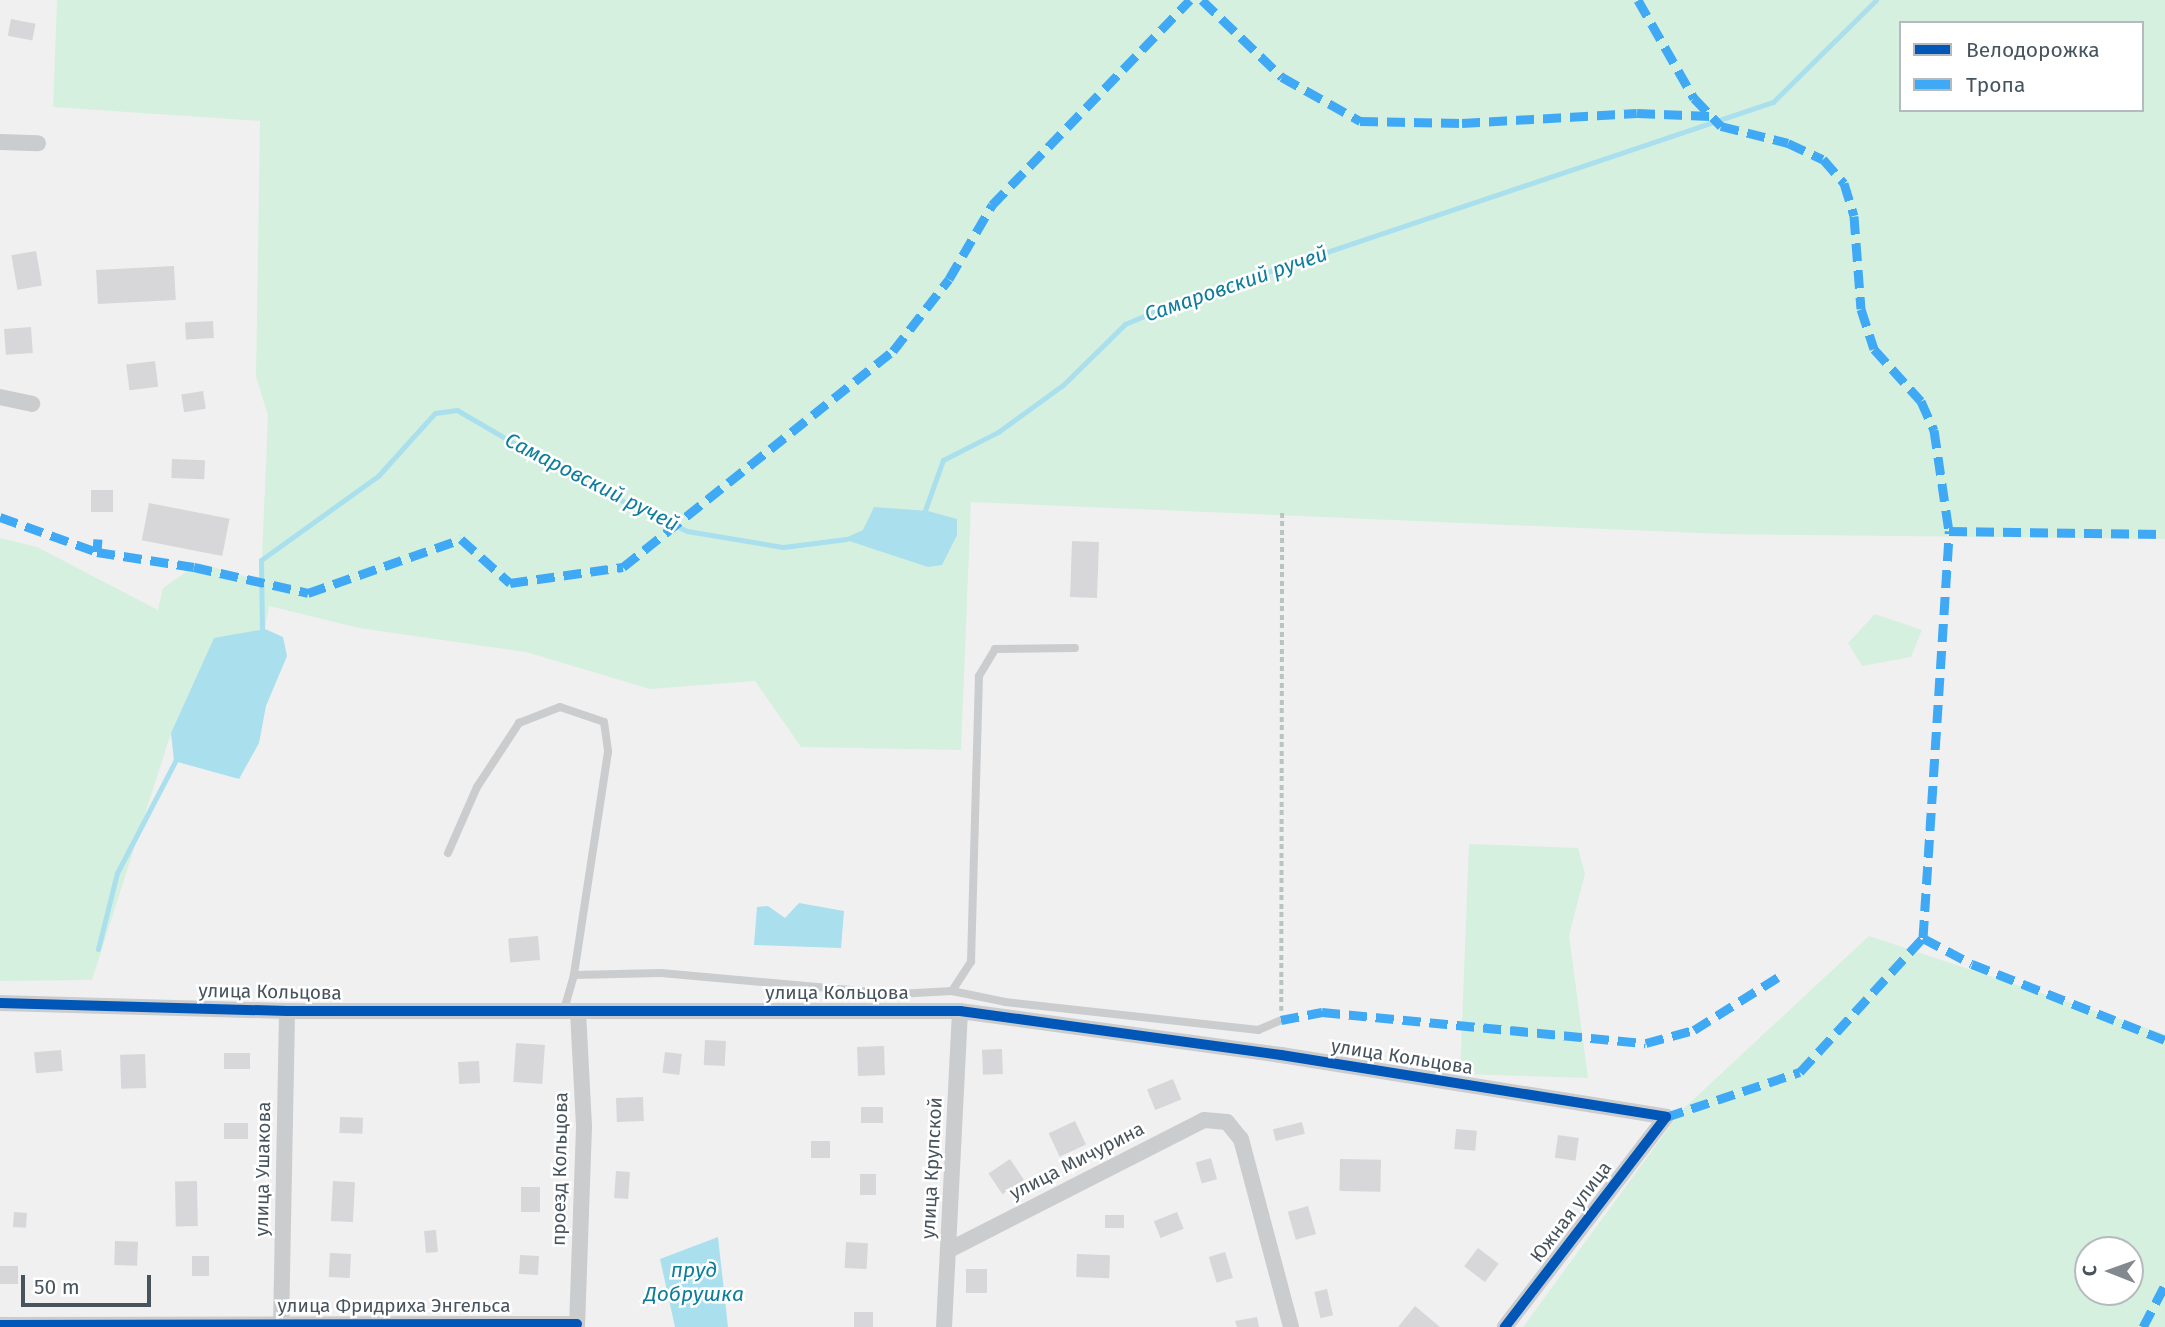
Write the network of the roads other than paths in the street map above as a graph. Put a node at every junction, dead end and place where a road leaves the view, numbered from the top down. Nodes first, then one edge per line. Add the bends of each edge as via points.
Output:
1 (0, 142) edge
2 (38, 143) dead end
3 (0, 397) edge
4 (32, 404) dead end
5 (1075, 648) dead end
6 (448, 853) dead end
7 (573, 975) junction
8 (952, 991) junction
9 (0, 1003) edge
10 (571, 1010) junction
11 (287, 1011) junction
12 (960, 1011) junction
13 (1281, 1020) road end
14 (1665, 1117) joint
15 (949, 1250) junction
16 (0, 1325) edge
17 (281, 1325) edge
18 (577, 1325) edge
19 (944, 1327) edge
20 (1291, 1327) edge
21 (1505, 1327) edge

1 - 2 street
3 - 4 street
5 - 8 lane via 995,649 979,676 971,962
6 - 7 lane via 477,787 519,723 560,707 604,722 608,752
7 - 8 lane via 661,973 898,994
7 - 10 lane
8 - 13 lane via 1005,1002 1258,1030
9 - 11 street, улица Кольцова
10 - 11 street, улица Кольцова
10 - 12 street, улица Кольцова
10 - 18 street, проезд Кольцова via 584,1126
11 - 17 street, улица Ушакова
12 - 14 street, улица Кольцова via 1281,1055
12 - 15 street, улица Крупской
14 - 21 street, Южная улица
15 - 19 street, улица Крупской
15 - 20 street, улица Мичурина via 1204,1120 1227,1122 1241,1139
16 - 17 street, улица Фридриха Энгельса
17 - 18 street, улица Фридриха Энгельса

